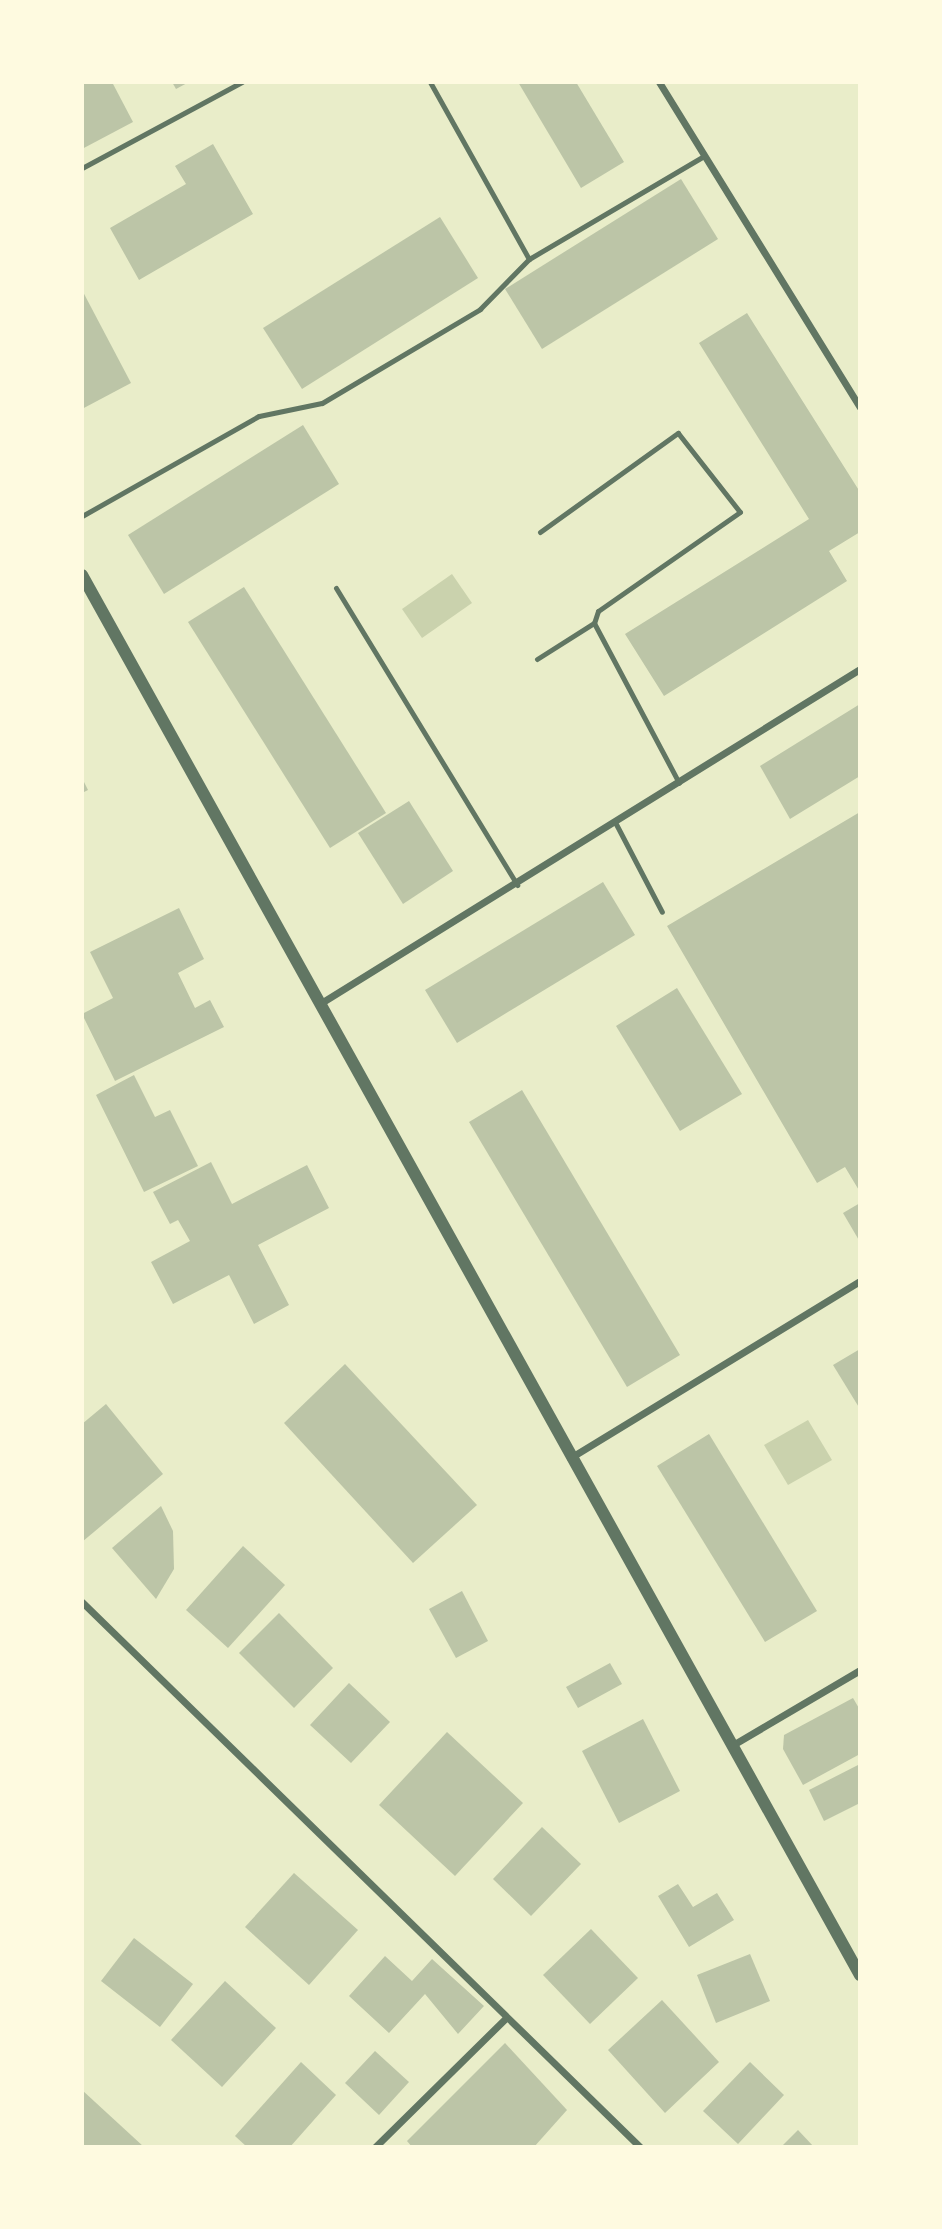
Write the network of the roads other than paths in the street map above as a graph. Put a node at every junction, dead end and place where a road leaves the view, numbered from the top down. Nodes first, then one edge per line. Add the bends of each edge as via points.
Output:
1 (242, 82) edge
2 (430, 82) edge
3 (659, 82) edge
4 (702, 156) junction
5 (82, 168) edge
6 (529, 260) junction
7 (860, 407) edge
8 (82, 516) edge
9 (540, 532) dead end
10 (82, 575) edge
11 (336, 588) dead end
12 (594, 623) junction
13 (537, 659) dead end
14 (860, 669) edge
15 (679, 783) junction
16 (615, 824) junction
17 (517, 885) junction
18 (662, 912) dead end
19 (321, 1003) junction
20 (860, 1281) edge
21 (570, 1458) junction
22 (82, 1602) edge
23 (860, 1670) edge
24 (730, 1747) junction
25 (860, 1975) edge
26 (505, 2019) junction
27 (375, 2147) edge
28 (640, 2147) edge

1 - 5 lane
2 - 6 lane
3 - 4 street
4 - 6 lane
4 - 7 street
6 - 8 lane via 480,309 322,403 259,416
9 - 12 lane via 678,433 740,512 598,611
10 - 19 street
11 - 17 lane
12 - 13 lane
12 - 15 lane
14 - 15 street
15 - 16 street
16 - 17 street
16 - 18 lane
17 - 19 street
19 - 21 street
20 - 21 street
21 - 24 street
22 - 26 street
23 - 24 street
24 - 25 street
26 - 27 street
26 - 28 street

